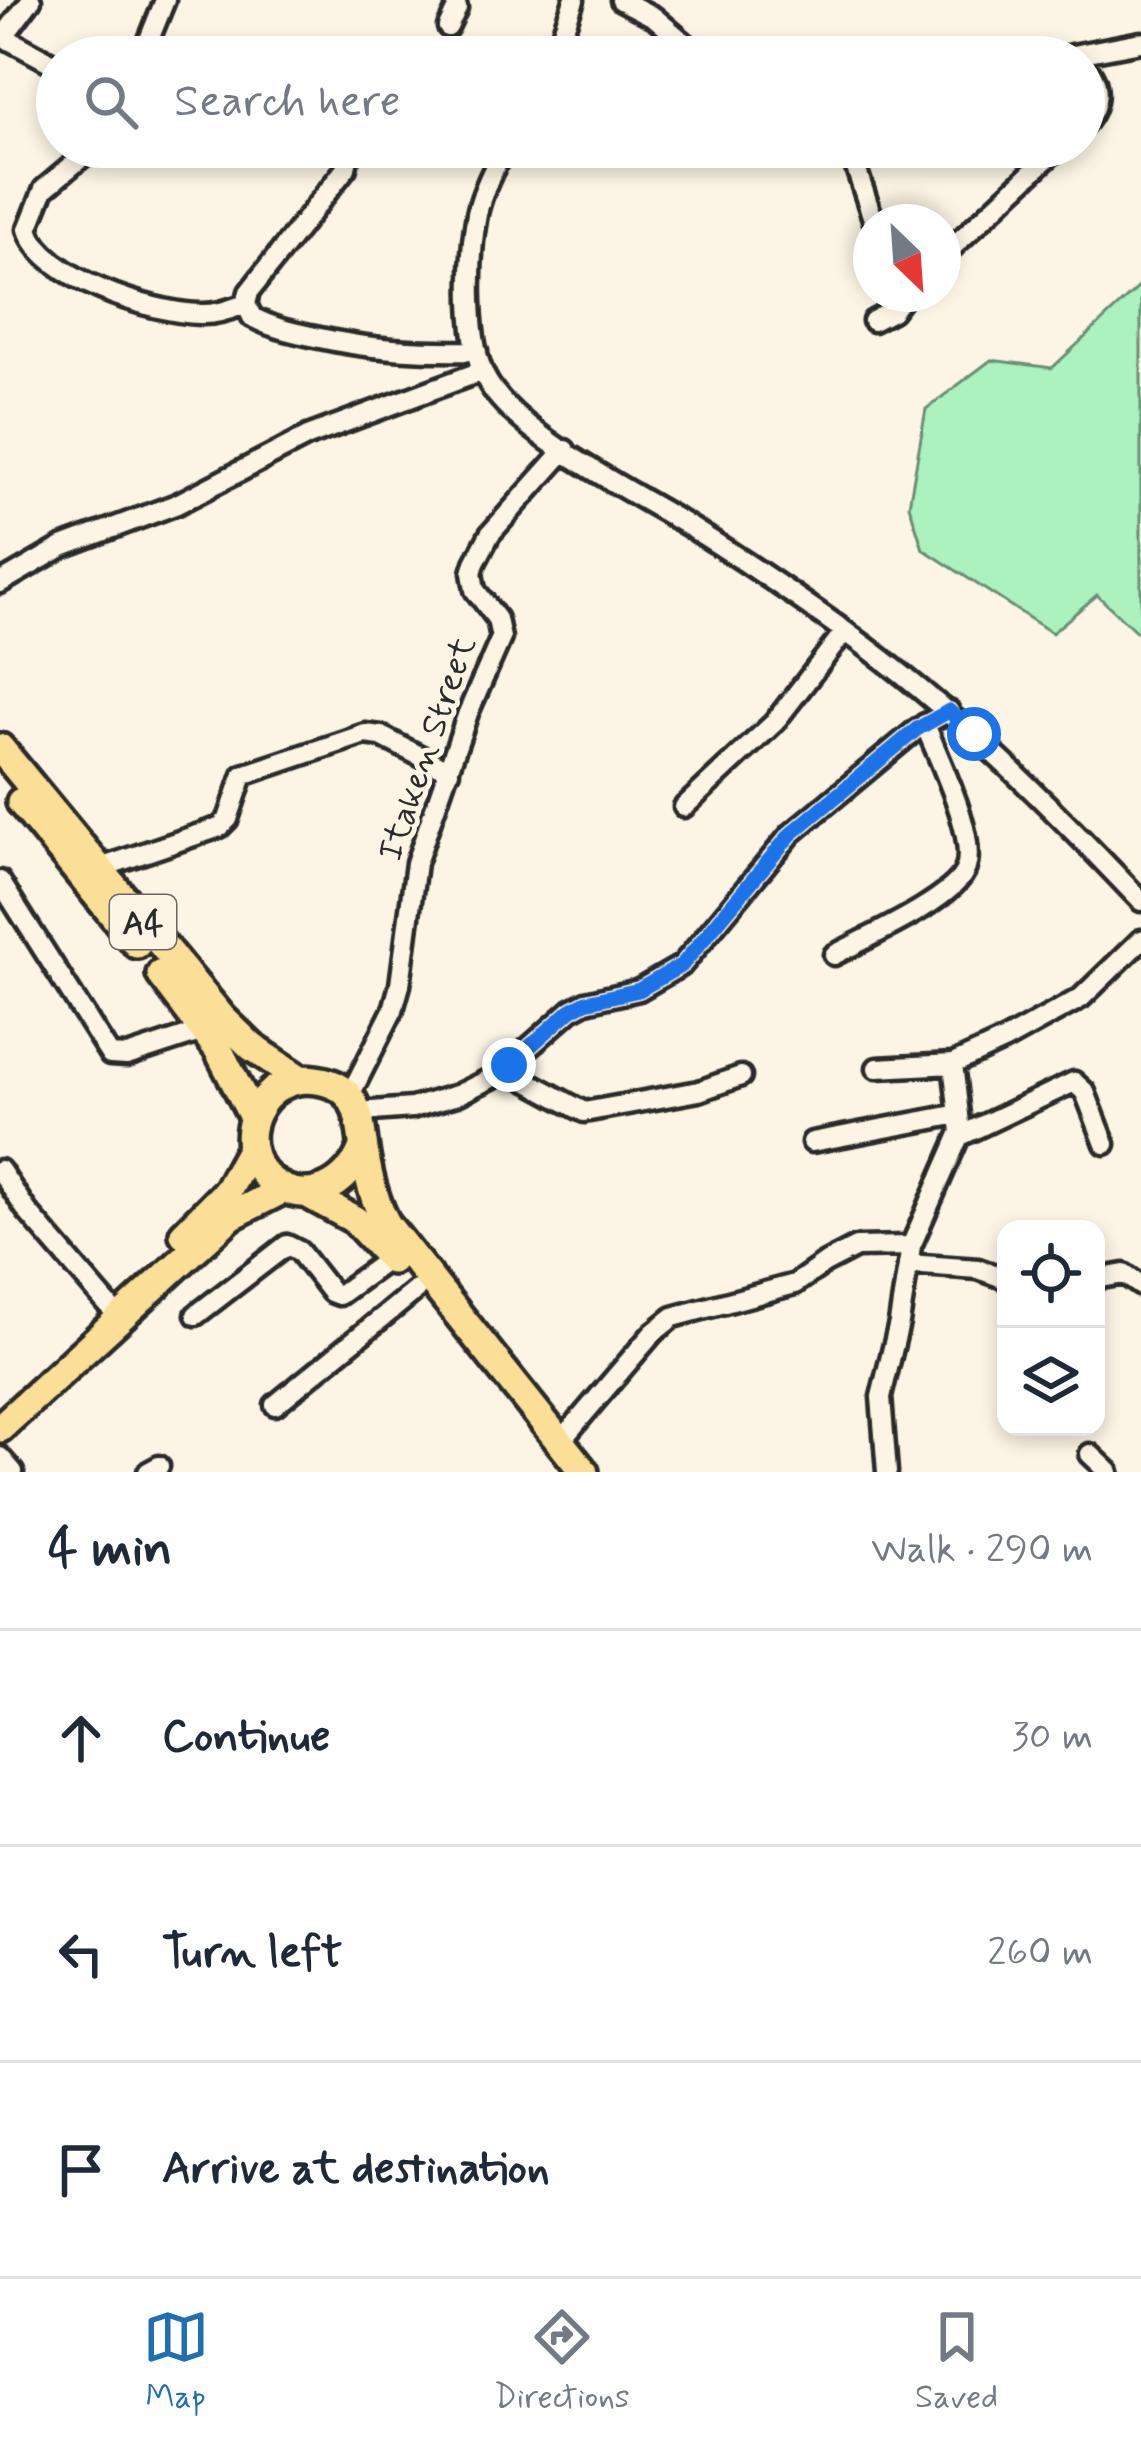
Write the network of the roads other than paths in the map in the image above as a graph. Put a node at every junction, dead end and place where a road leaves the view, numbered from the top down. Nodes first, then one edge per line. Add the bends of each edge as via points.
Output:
1 (31, 0) edge
2 (166, 0) edge
3 (455, 0) edge
4 (574, 0) edge
5 (621, 0) edge
6 (448, 27) dead end
7 (2, 36) edge
8 (151, 36) edge
9 (561, 36) edge
10 (676, 36) edge
11 (1141, 43) edge
12 (1105, 51) edge
13 (36, 55) edge
14 (69, 168) edge
15 (346, 168) edge
16 (496, 168) edge
17 (856, 168) edge
18 (1037, 168) edge
19 (868, 204) edge
20 (961, 239) edge
21 (247, 304) junction
22 (890, 312) edge
23 (873, 321) dead end
24 (479, 361) junction
25 (566, 450) junction
26 (0, 583) edge
27 (845, 631) junction
28 (949, 711) junction
29 (925, 724) junction
30 (0, 748) edge
31 (448, 771) junction
32 (0, 775) edge
33 (684, 807) dead end
34 (100, 868) junction
35 (0, 881) edge
36 (1141, 902) edge
37 (1141, 940) edge
38 (834, 955) dead end
39 (206, 1030) junction
40 (953, 1064) junction
41 (877, 1068) dead end
42 (505, 1069) junction
43 (741, 1076) dead end
44 (300, 1079) junction
45 (354, 1104) junction
46 (959, 1114) junction
47 (253, 1117) junction
48 (960, 1136) junction
49 (812, 1142) dead end
50 (1105, 1144) dead end
51 (250, 1148) junction
52 (363, 1148) junction
53 (0, 1170) edge
54 (295, 1191) junction
55 (910, 1255) junction
56 (390, 1258) junction
57 (997, 1276) edge
58 (1105, 1277) edge
59 (1141, 1286) edge
60 (416, 1290) junction
61 (109, 1306) junction
62 (196, 1315) dead end
63 (275, 1406) dead end
64 (0, 1408) edge
65 (0, 1428) edge
66 (560, 1442) junction
67 (1090, 1454) dead end
68 (0, 1457) edge
69 (13, 1472) edge
70 (563, 1472) edge
71 (584, 1472) edge
72 (887, 1472) edge
73 (1109, 1472) edge

1 - 7 street
2 - 8 street
3 - 6 street
4 - 9 street
5 - 10 street
7 - 13 street
11 - 12 street
14 - 21 street via 44,189 28,229 56,266 184,313
15 - 21 street
16 - 24 street via 477,216 472,300
17 - 19 street
18 - 20 street
21 - 24 street via 252,316 277,328 363,349
22 - 23 street
24 - 25 street via 516,415
24 - 26 street via 177,504 62,547
25 - 27 street
25 - 31 street, Itaken Street via 490,534 475,562 475,590 501,638
27 - 28 street
27 - 33 street via 774,723
28 - 29 street
28 - 36 street
29 - 38 street via 956,806 967,868 951,888
29 - 42 street via 778,846 682,965 639,990 571,1010
30 - 34 highway, A4
31 - 34 street via 381,736 353,736 247,772 220,826
31 - 45 street, Itaken Street via 416,863 393,1010
32 - 39 highway, A4
34 - 44 highway, A4 via 223,1019
35 - 39 street via 110,1055
37 - 40 street via 1081,998
39 - 47 highway, A4
40 - 41 street
40 - 46 street
42 - 43 street via 584,1112
42 - 45 street via 430,1105
44 - 45 highway, A4 via 335,1086
44 - 47 highway via 280,1085
45 - 52 highway
46 - 48 street
46 - 49 street
47 - 51 highway
48 - 50 street via 1074,1082
48 - 55 street
51 - 54 highway via 266,1177
51 - 61 highway via 219,1201
52 - 54 highway via 349,1175 322,1191
52 - 66 highway via 387,1226
53 - 61 street
54 - 56 highway via 355,1220
54 - 65 highway via 231,1216
55 - 57 street
55 - 66 street via 856,1247 795,1284 673,1318
55 - 72 street via 881,1397
56 - 60 highway
56 - 62 street via 339,1295 287,1245
58 - 59 street via 1124,1274
60 - 63 street
60 - 70 highway
61 - 64 highway
66 - 71 highway
67 - 73 street
68 - 69 street

